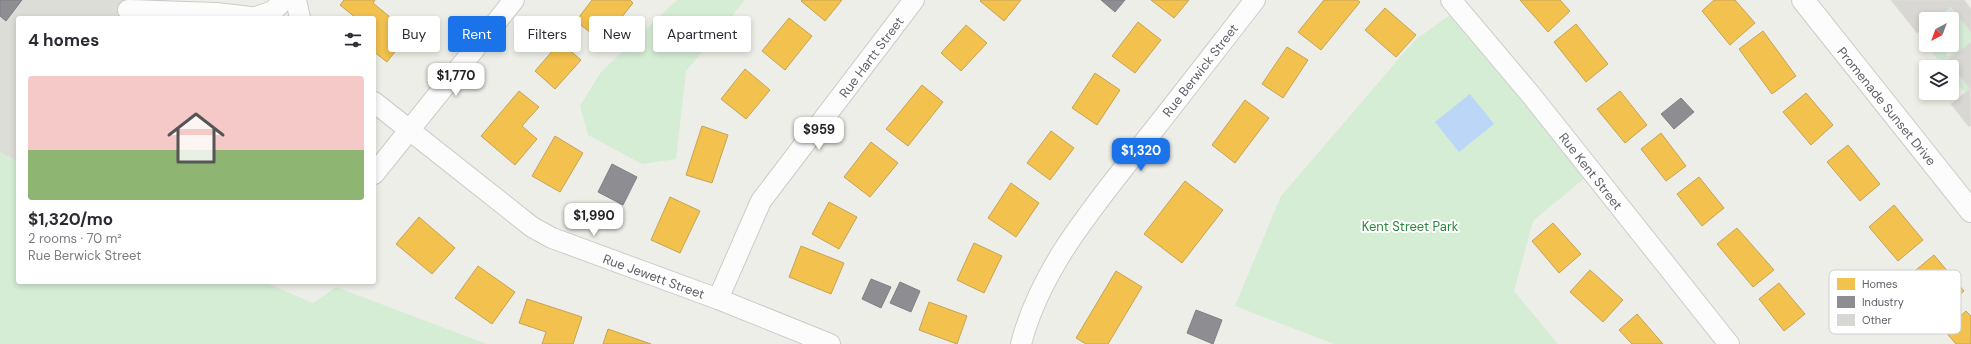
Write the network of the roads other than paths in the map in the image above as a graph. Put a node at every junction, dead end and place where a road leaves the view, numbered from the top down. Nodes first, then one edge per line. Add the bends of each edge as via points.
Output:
1 (284, 0) edge
2 (296, 0) edge
3 (514, 0) edge
4 (914, 0) edge
5 (1255, 0) edge
6 (1451, 0) edge
7 (1802, 0) edge
8 (128, 10) dead end
9 (248, 16) edge
10 (260, 16) edge
11 (300, 16) edge
12 (376, 104) edge
13 (409, 129) junction
14 (376, 171) edge
15 (1971, 211) edge
16 (718, 299) junction
17 (830, 344) edge
18 (1021, 344) edge
19 (1729, 344) edge

1 - 10 street via 273,11
2 - 11 street
3 - 13 street
4 - 16 street, Rue Hartt Street via 761,201
5 - 18 street, Rue Berwick Street via 1087,216 1046,278 1027,322
6 - 19 street, Rue Kent Street via 1531,95
7 - 15 street, Promenade Sunset Drive
8 - 9 street
12 - 13 street, Rue Jewett Street
13 - 14 street
13 - 16 street, Rue Jewett Street via 532,227 546,235
16 - 17 street, Rue Jewett Street

